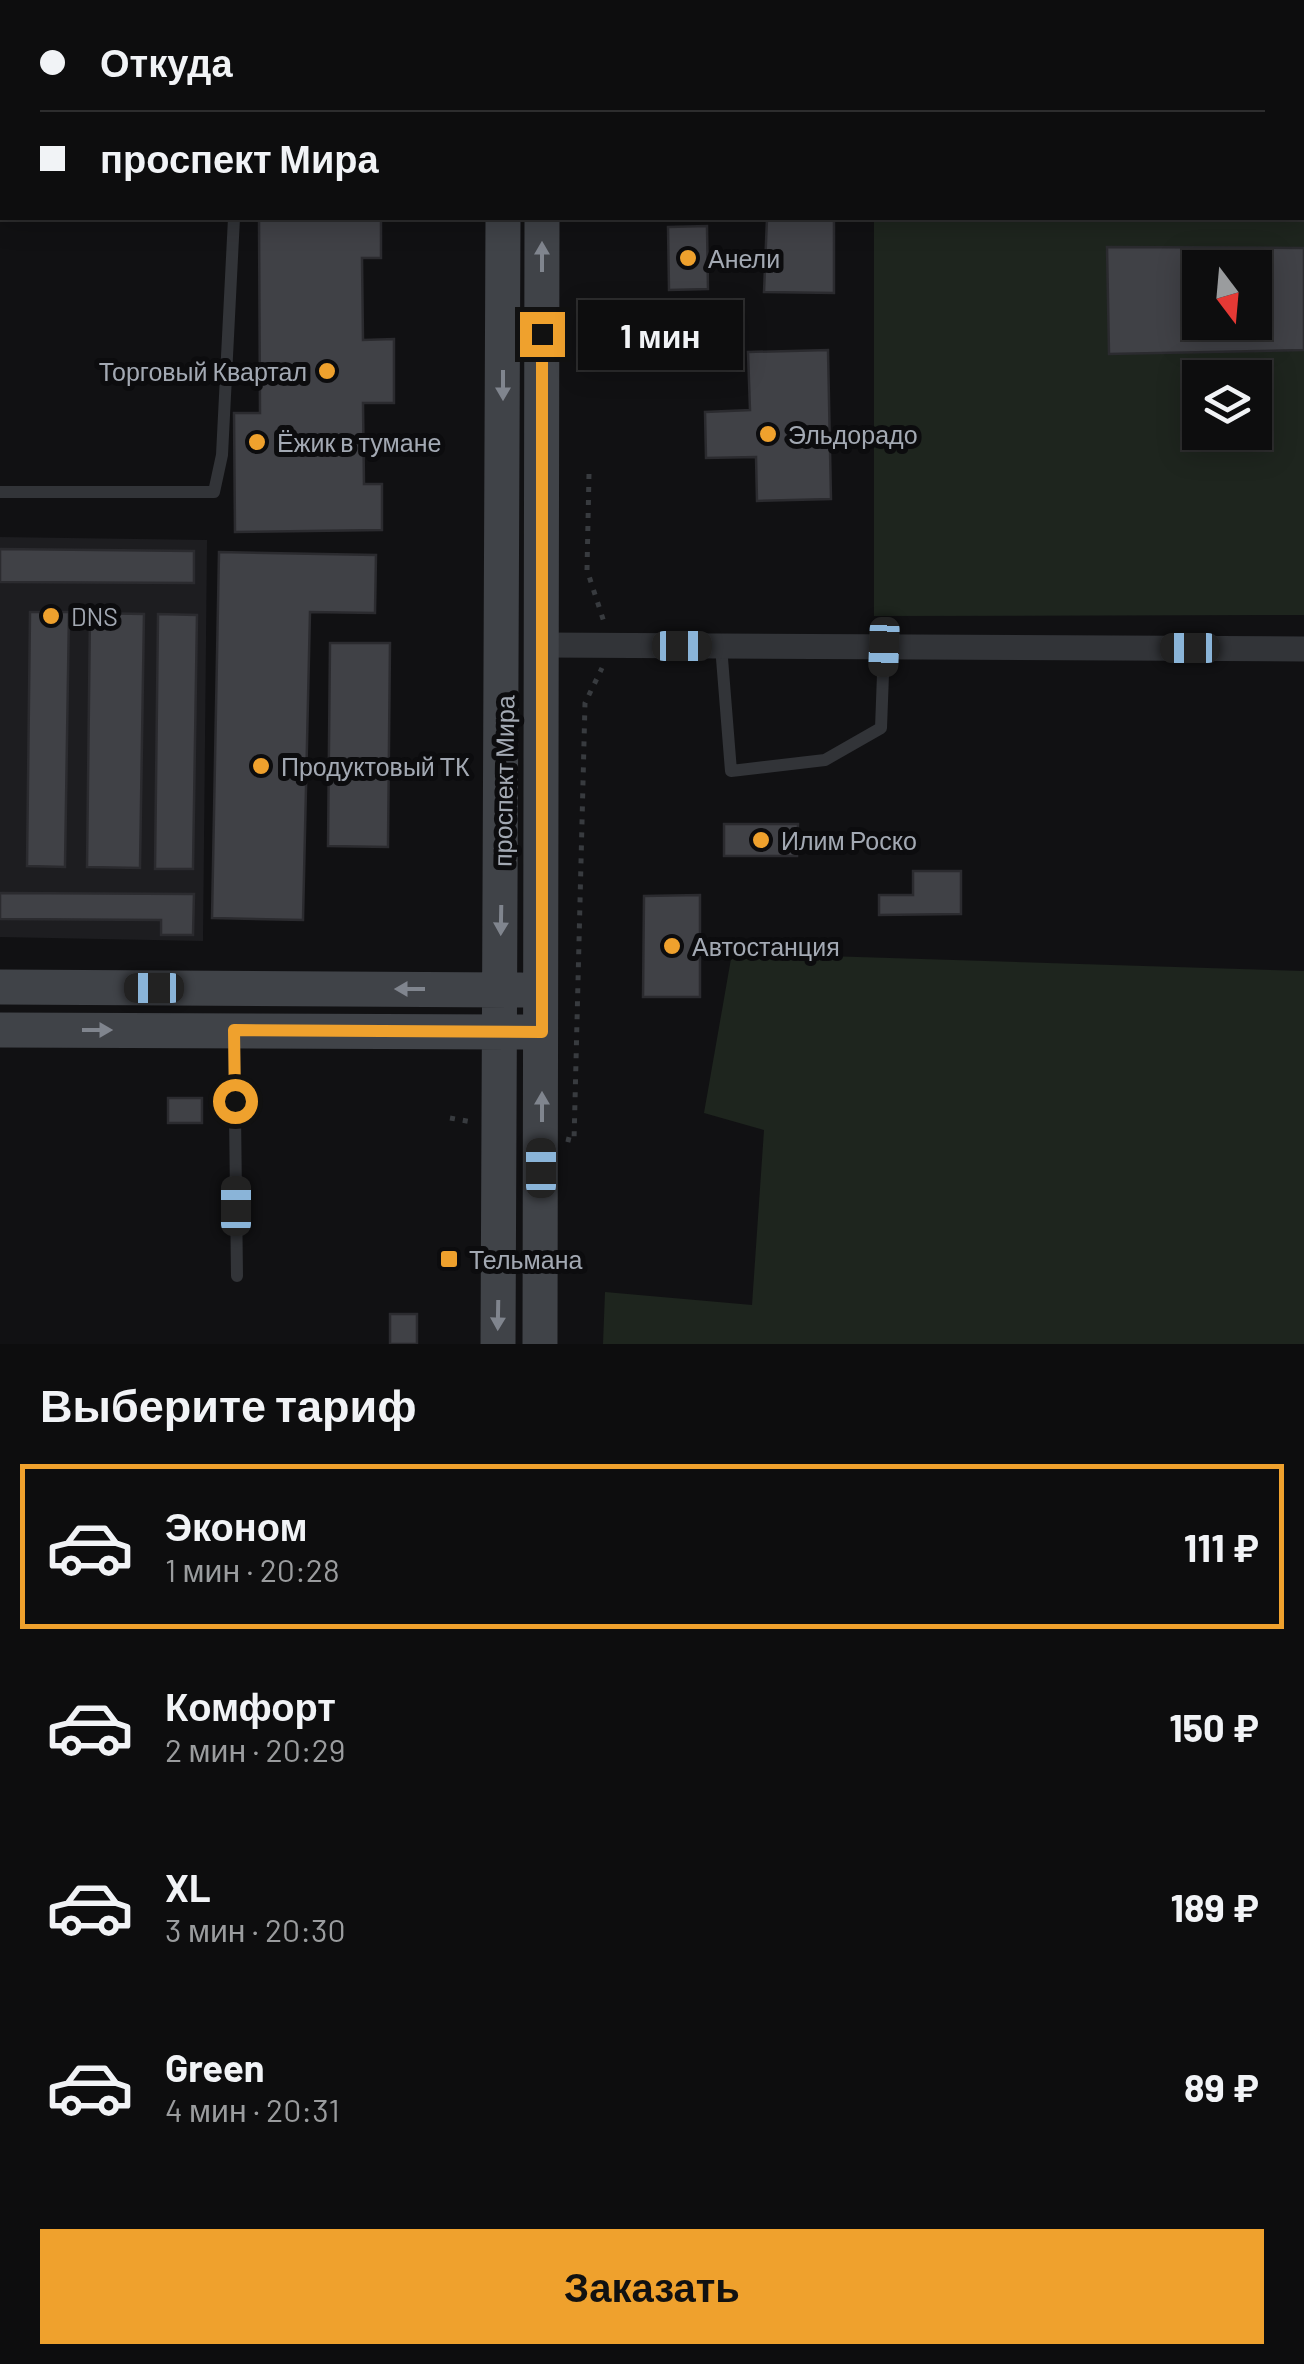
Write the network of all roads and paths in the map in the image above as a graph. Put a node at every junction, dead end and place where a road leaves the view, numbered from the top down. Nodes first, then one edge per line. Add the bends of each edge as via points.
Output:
1 (234, 220) edge
2 (503, 220) edge
3 (542, 220) edge
4 (0, 492) edge
5 (544, 645) junction
6 (721, 646) junction
7 (884, 647) junction
8 (1304, 649) edge
9 (0, 987) edge
10 (501, 990) junction
11 (542, 990) junction
12 (0, 1030) edge
13 (234, 1030) junction
14 (500, 1031) junction
15 (542, 1032) junction
16 (237, 1276) dead end
17 (498, 1344) edge
18 (540, 1344) edge

1 - 4 lane via 222,456 214,492
2 -> 10 street, проспект Мира
5 -> 3 street, проспект Мира
5 - 6 street
5 - 11 street, проспект Мира
6 - 7 street
6 - 7 lane via 730,771 825,760 882,728
7 - 8 street
10 -> 9 street
10 - 11 street
10 - 14 street, проспект Мира
11 - 15 street, проспект Мира
12 -> 13 street
13 - 14 street
13 - 16 lane
14 - 15 street
14 -> 17 street, проспект Мира
18 -> 15 street, проспект Мира

